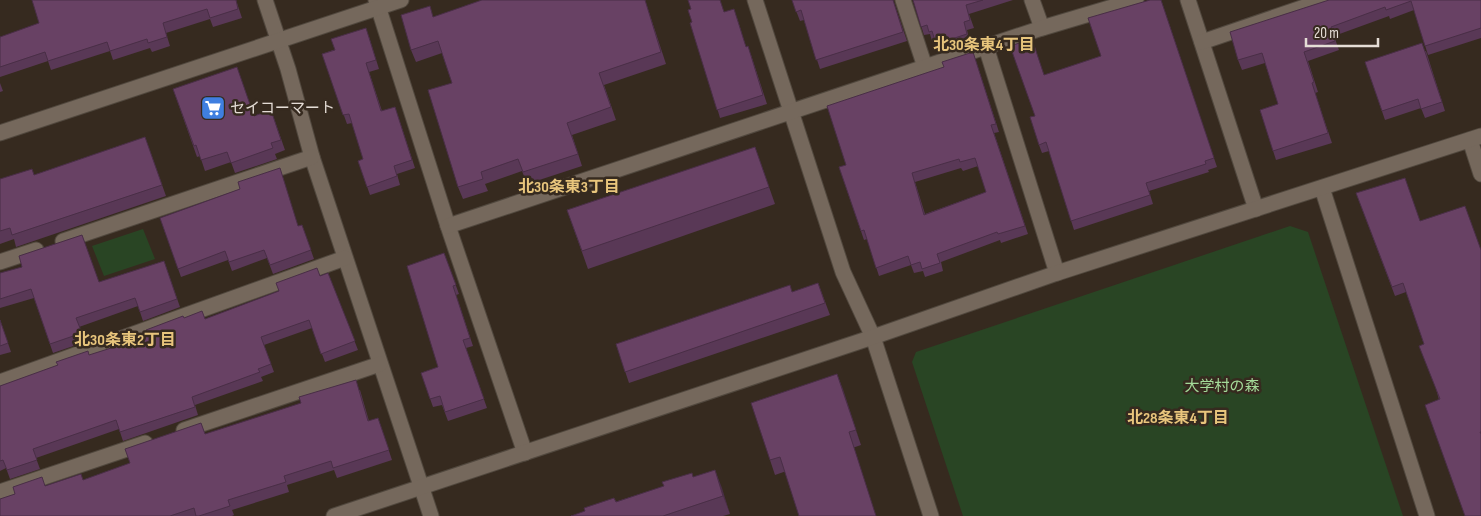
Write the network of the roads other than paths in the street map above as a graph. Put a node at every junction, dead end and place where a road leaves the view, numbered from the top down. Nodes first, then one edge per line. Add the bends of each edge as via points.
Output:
1 (265, 0) edge
2 (401, 0) edge
3 (755, 0) edge
4 (904, 0) edge
5 (1032, 0) edge
6 (1136, 0) edge
7 (1188, 0) edge
8 (1325, 0) edge
9 (377, 4) edge
10 (1042, 28) junction
11 (278, 41) junction
12 (1202, 42) junction
13 (986, 47) junction
14 (925, 67) junction
15 (790, 112) junction
16 (0, 133) edge
17 (1475, 138) edge
18 (312, 157) junction
19 (1481, 174) edge
20 (1322, 188) junction
21 (1256, 209) junction
22 (448, 226) junction
23 (345, 258) junction
24 (0, 262) edge
25 (1057, 273) junction
26 (873, 337) junction
27 (380, 364) junction
28 (0, 382) edge
29 (525, 453) junction
30 (421, 487) junction
31 (0, 492) edge
32 (334, 516) edge
33 (431, 516) edge
34 (931, 516) edge
35 (1427, 516) edge

1 - 11 street
2 - 9 street
3 - 15 street
4 - 14 street
5 - 10 street
6 - 10 street
7 - 12 street
8 - 12 street
9 - 11 street
9 - 22 street
10 - 13 street
11 - 16 street
11 - 18 street
12 - 21 street
13 - 14 street
13 - 25 street
14 - 15 street
15 - 22 street
15 - 26 street via 843,272
17 - 19 street
17 - 20 street
18 - 23 street
18 - 24 street
20 - 21 street
20 - 35 street
21 - 25 street
22 - 29 street
23 - 27 street
23 - 28 street
25 - 26 street
26 - 29 street
26 - 34 street
27 - 30 street
27 - 31 street
29 - 30 street
30 - 32 street
30 - 33 street

